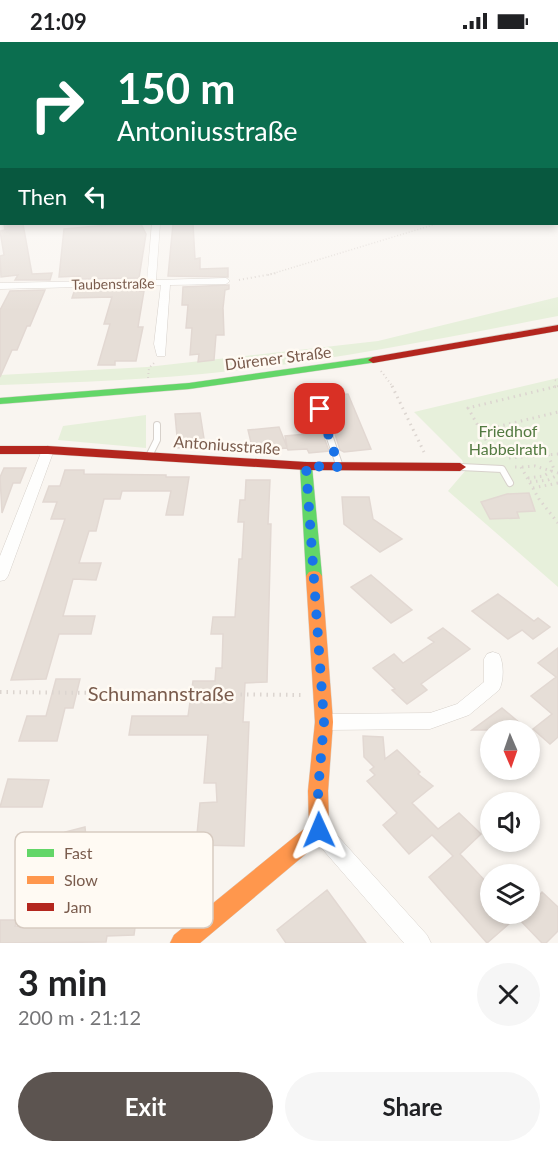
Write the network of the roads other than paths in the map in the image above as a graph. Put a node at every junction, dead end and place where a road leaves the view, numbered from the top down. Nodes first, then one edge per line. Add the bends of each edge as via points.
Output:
1 (156, 227) edge
2 (225, 281) road end
3 (151, 283) junction
4 (166, 283) junction
5 (0, 286) edge
6 (558, 328) edge
7 (160, 354) road end
8 (0, 401) edge
9 (320, 409) dead end
10 (157, 425) dead end
11 (0, 450) edge
12 (48, 450) junction
13 (149, 456) junction
14 (306, 466) junction
15 (460, 466) joint
16 (339, 467) junction
17 (510, 483) dead end
18 (0, 576) edge
19 (493, 659) dead end
20 (324, 722) junction
21 (319, 830) junction
22 (213, 917) edge
23 (200, 928) edge
24 (182, 943) edge
25 (419, 943) edge

1 - 3 street
2 - 4 street, Taubenstraße
3 - 4 street, Taubenstraße
3 - 5 street, Taubenstraße
4 - 7 street
6 - 8 street, Dürener Straße via 374,362 213,383
9 - 16 lane
10 - 13 lane, Antoniusstraße via 157,440
11 - 12 street, Antoniusstraße
12 - 13 street, Antoniusstraße
12 - 18 street
13 - 14 street, Antoniusstraße
14 - 16 street, Antoniusstraße
14 - 20 street
15 - 16 street, Antoniusstraße
15 - 17 lane via 502,469
19 - 20 street via 493,685 463,710 430,721
20 - 21 street
21 - 22 street
21 - 25 street
23 - 24 street

